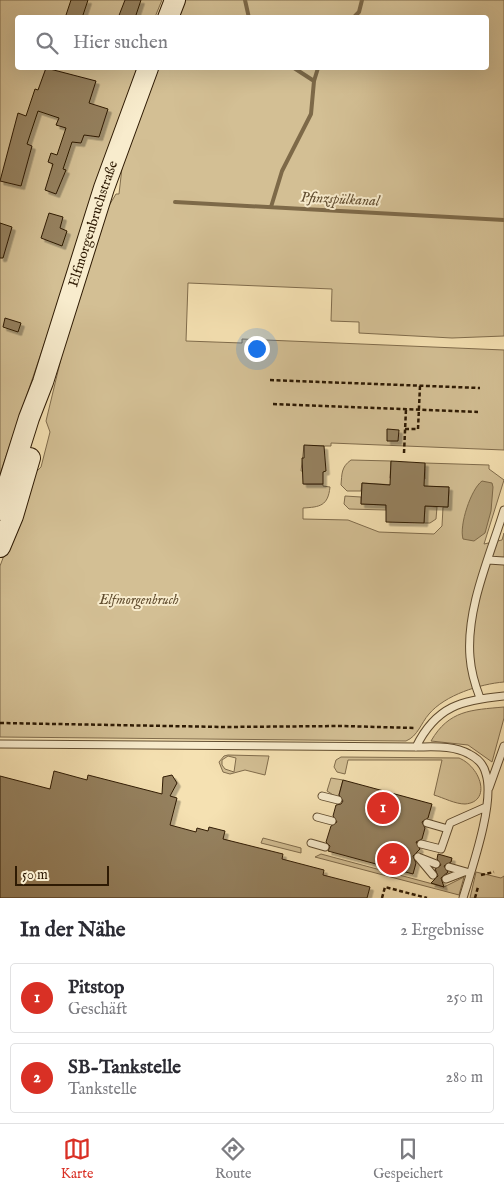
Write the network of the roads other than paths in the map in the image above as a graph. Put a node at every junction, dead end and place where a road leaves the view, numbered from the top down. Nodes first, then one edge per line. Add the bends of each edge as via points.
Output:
1 (175, 0) edge
2 (169, 15) edge
3 (147, 70) edge
4 (43, 382) junction
5 (0, 509) edge
6 (504, 510) edge
7 (0, 547) edge
8 (488, 560) junction
9 (504, 561) edge
10 (504, 696) edge
11 (480, 698) junction
12 (0, 744) edge
13 (504, 746) edge
14 (416, 747) junction
15 (488, 789) junction
16 (322, 796) dead end
17 (338, 800) dead end
18 (486, 807) junction
19 (317, 817) dead end
20 (332, 821) dead end
21 (426, 823) dead end
22 (448, 828) junction
23 (311, 843) dead end
24 (421, 844) dead end
25 (325, 847) dead end
26 (436, 864) dead end
27 (449, 867) dead end
28 (468, 872) junction
29 (433, 875) dead end
30 (446, 878) dead end
31 (463, 898) edge

1 - 2 main road
3 - 4 main road, Elfmorgenbruchstraße via 101,196
4 - 5 main road, Elfmorgenbruchstraße
4 - 7 main road, Elfmorgenbruchstraße via 30,457 13,516
6 - 8 lane
8 - 9 lane
8 - 11 lane via 469,641
10 - 11 lane
11 - 14 lane via 454,705 426,727
12 - 14 lane
13 - 15 lane
14 - 15 lane via 452,748 471,754 484,769
15 - 18 lane
16 - 17 lane
18 - 22 lane via 450,823
18 - 28 lane
19 - 20 lane
21 - 22 lane
22 - 24 lane via 441,849
23 - 25 lane
26 - 29 lane via 418,857
27 - 28 lane
28 - 30 lane
28 - 31 lane

